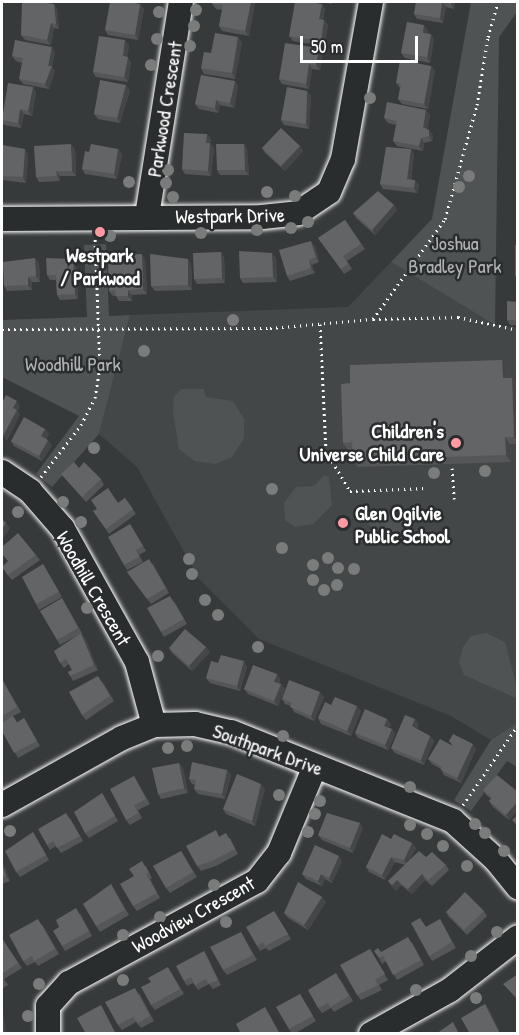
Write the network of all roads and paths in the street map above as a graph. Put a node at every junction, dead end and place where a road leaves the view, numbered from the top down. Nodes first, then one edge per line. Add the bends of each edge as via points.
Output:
1 (181, 2) edge
2 (371, 2) edge
3 (498, 2) edge
4 (147, 216) junction
5 (94, 217) junction
6 (2, 219) edge
7 (373, 319) junction
8 (320, 324) junction
9 (99, 328) junction
10 (2, 329) edge
11 (518, 330) edge
12 (452, 468) edge
13 (2, 472) edge
14 (425, 488) dead end
15 (30, 491) junction
16 (454, 499) dead end
17 (154, 725) junction
18 (518, 725) edge
19 (315, 766) junction
20 (2, 804) edge
21 (453, 821) junction
22 (518, 887) edge
23 (518, 937) edge
24 (48, 1034) edge
25 (371, 1034) edge

1 - 4 street, Parkwood Crescent
2 - 4 street, Westpark Drive via 344,159 329,192 298,213 262,217
3 - 7 path via 477,105 445,219
4 - 5 street, Westpark Drive
5 - 6 street, Westpark Drive
5 - 9 path
7 - 8 path
7 - 11 path via 458,317
8 - 9 path via 270,328
8 - 14 path via 326,452 350,491
9 - 10 path
9 - 15 path via 95,398 81,425
12 - 16 path
13 - 15 street, Woodhill Crescent
15 - 17 street, Woodhill Crescent via 63,529 137,662
17 - 19 street, Southpark Drive via 195,724 231,732
17 - 20 street, Southpark Drive via 122,738
18 - 21 path
19 - 21 street, Southpark Drive
19 - 24 street, Woodview Crescent via 279,853 257,881 69,983 48,1006
21 - 22 street, Southpark Drive via 496,860
23 - 25 street via 450,990

